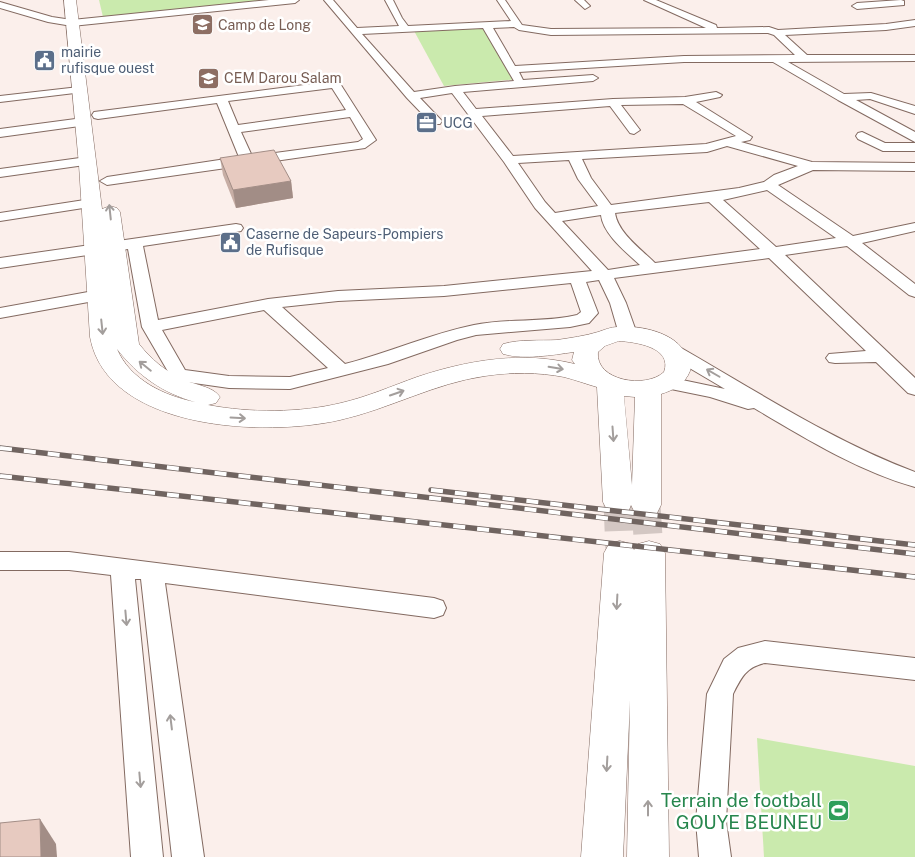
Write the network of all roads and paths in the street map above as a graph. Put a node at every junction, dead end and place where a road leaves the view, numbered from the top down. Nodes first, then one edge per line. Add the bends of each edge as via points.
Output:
1 (70, 0) edge
2 (295, 0) edge
3 (328, 0) edge
4 (389, 0) edge
5 (501, 0) edge
6 (648, 0) edge
7 (900, 3) edge
8 (2, 6) edge
9 (856, 6) dead end
10 (79, 15) edge
11 (398, 19) junction
12 (915, 23) edge
13 (518, 24) junction
14 (486, 25) junction
15 (406, 29) junction
16 (721, 30) junction
17 (354, 31) junction
18 (777, 33) junction
19 (774, 58) junction
20 (804, 58) junction
21 (915, 58) edge
22 (512, 69) junction
23 (606, 77) dead end
24 (520, 83) junction
25 (454, 89) junction
26 (79, 90) junction
27 (716, 95) dead end
28 (411, 96) junction
29 (842, 98) junction
30 (0, 99) edge
31 (222, 99) junction
32 (685, 100) junction
33 (613, 102) junction
34 (915, 110) edge
35 (353, 113) junction
36 (473, 113) junction
37 (90, 119) junction
38 (436, 121) dead end
39 (234, 129) junction
40 (634, 130) dead end
41 (0, 133) edge
42 (862, 136) dead end
43 (915, 138) edge
44 (730, 143) junction
45 (915, 147) edge
46 (574, 157) junction
47 (247, 160) junction
48 (509, 160) junction
49 (87, 161) junction
50 (811, 166) junction
51 (915, 167) edge
52 (0, 173) edge
53 (107, 182) junction
54 (770, 185) junction
55 (712, 197) junction
56 (91, 203) junction
57 (607, 209) junction
58 (0, 217) edge
59 (551, 218) junction
60 (236, 228) dead end
61 (914, 228) edge
62 (850, 241) junction
63 (115, 246) junction
64 (770, 252) junction
65 (0, 263) edge
66 (651, 268) junction
67 (604, 275) junction
68 (577, 278) junction
69 (915, 292) edge
70 (99, 295) junction
71 (268, 304) junction
72 (0, 313) edge
73 (151, 327) junction
74 (628, 334) junction
75 (597, 340) junction
76 (670, 349) junction
77 (882, 356) junction
78 (835, 358) dead end
79 (341, 370) junction
80 (178, 380) junction
81 (605, 382) junction
82 (658, 386) junction
83 (915, 389) edge
84 (769, 409) junction
85 (915, 480) edge
86 (618, 502) tunnel mouth
87 (646, 505) tunnel mouth
88 (0, 561) edge
89 (122, 569) junction
90 (152, 572) junction
91 (434, 608) dead end
92 (915, 668) edge
93 (147, 857) edge
94 (188, 857) edge
95 (602, 857) edge
96 (648, 857) edge
97 (715, 857) edge

1 - 10 main road
2 - 10 street
3 - 17 street
4 - 11 street
5 - 13 street
6 - 16 street
7 - 9 street
8 - 10 street via 51,20
10 - 26 main road
10 - 37 main road
11 - 15 street
11 - 17 street
12 - 18 street
13 - 14 street
13 - 16 street via 551,32
14 - 15 street
14 - 22 street
15 - 17 street
16 - 18 street via 769,30
16 - 19 street
17 - 28 street
18 - 20 street
19 - 20 street
19 - 22 street via 684,59
19 - 29 street
20 - 21 street
22 - 24 street
23 - 24 street
24 - 25 street
25 - 28 street
25 - 36 street
26 - 30 street
26 - 37 main road
27 - 32 street
28 - 38 street
29 - 34 street via 871,96
29 - 43 street
31 - 35 street via 336,84
31 - 37 street
31 - 39 street
32 - 33 street
32 - 44 street via 746,138
33 - 36 street
33 - 40 street
35 - 39 street
35 - 47 street via 370,140 368,143
36 - 48 street
37 - 41 street
37 - 49 main road
37 - 53 main road
39 - 47 street
42 - 45 street via 883,147
44 - 46 street via 707,148
44 - 50 street
46 - 48 street
46 - 57 street via 585,179
47 - 53 street
48 - 59 street
49 - 52 street
49 - 56 main road
50 - 51 street
50 - 54 street via 779,178
63 -> 53 main road
54 - 55 street
54 - 62 street
55 - 57 street
55 - 64 street
56 - 58 street
56 - 63 main road
57 - 59 street
57 - 66 street via 609,222
59 - 67 street
60 - 63 street
61 - 62 street
62 - 64 street
62 - 69 street
63 - 65 street
63 - 70 main road
63 - 73 street
80 -> 63 main road via 163,380 140,362 127,345
64 - 66 street
64 - 77 street
66 - 67 street
67 - 68 street
67 - 74 street
68 - 71 street
68 - 79 street via 590,313 583,319 476,330
70 - 72 street
70 -> 81 main road via 107,355 135,387 159,400 195,412 229,418 301,418 340,411 440,377 479,368 560,368
71 - 73 street
71 - 79 street
73 - 80 street
74 - 75 main road
74 - 76 main road via 652,338
75 - 80 main road via 558,347 469,352 436,360 367,386 311,400 270,404 228,402 191,393
75 - 81 main road via 584,359 586,366
76 - 82 main road via 679,363 679,370 675,377
84 -> 76 street
77 - 78 street
77 - 83 street
79 - 80 street via 290,383
81 - 82 main road via 635,390
81 -> 86 main road
82 - 84 street via 714,392
82 - 87 main road
84 - 85 street via 841,449
88 - 89 street via 69,561
89 - 90 street
89 -> 93 street
90 - 91 street
94 -> 90 street
92 - 97 street via 765,652 747,656 733,667 720,694 711,821
96 -> 95 main road via 634,553

